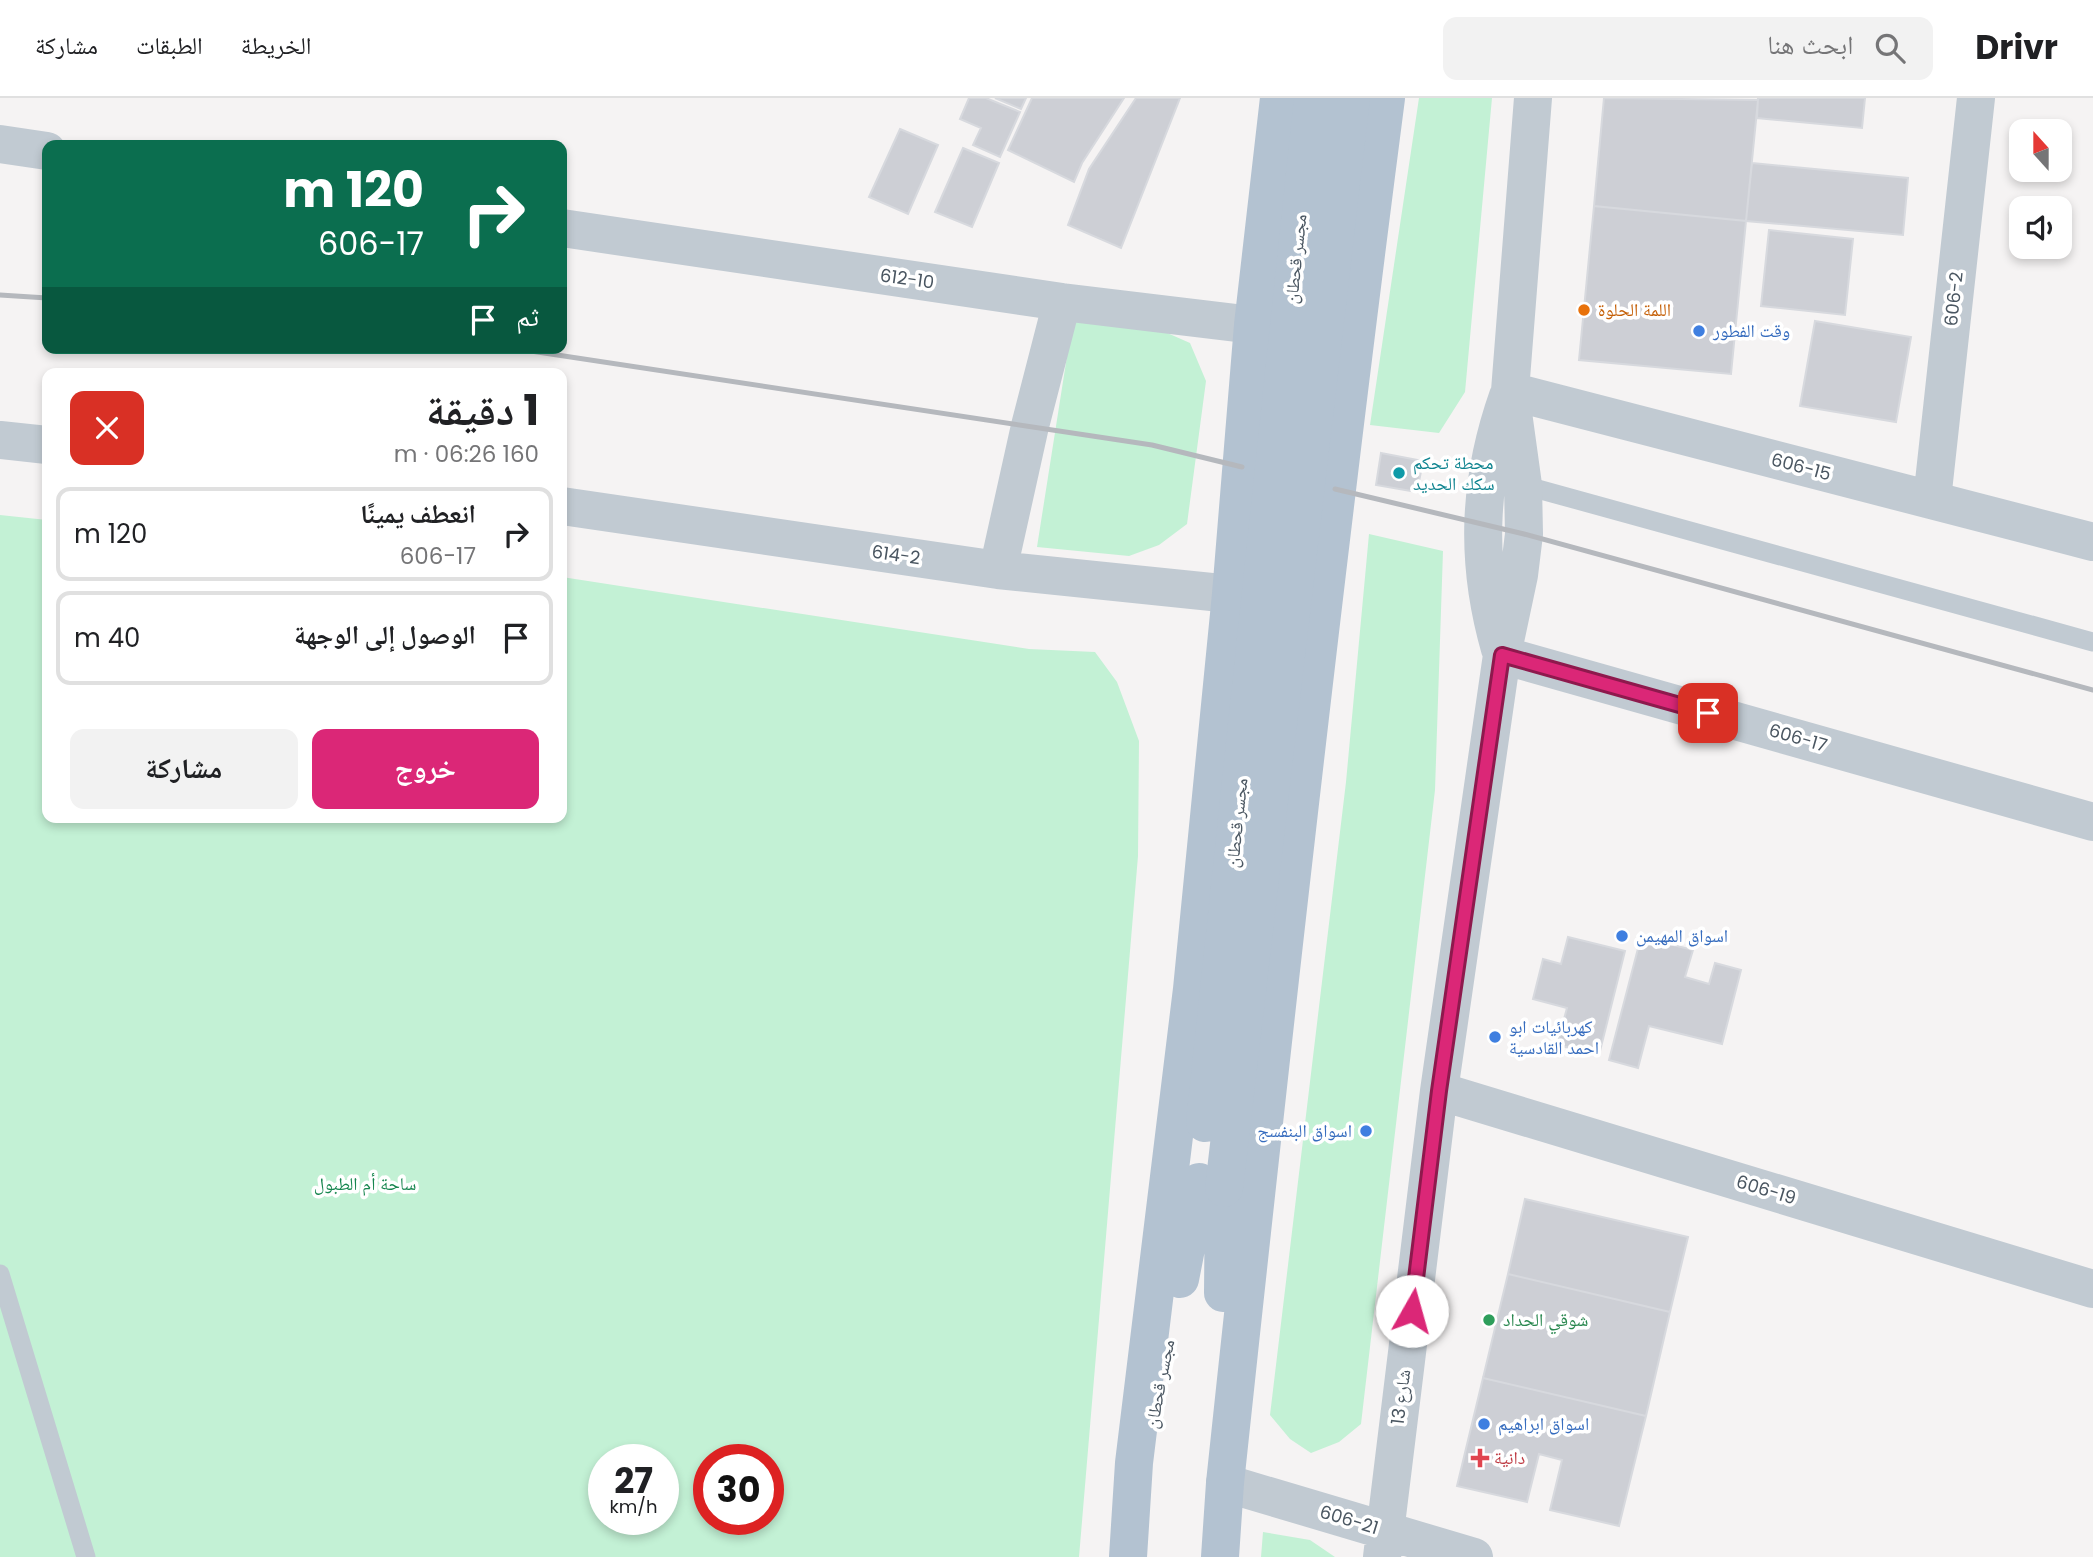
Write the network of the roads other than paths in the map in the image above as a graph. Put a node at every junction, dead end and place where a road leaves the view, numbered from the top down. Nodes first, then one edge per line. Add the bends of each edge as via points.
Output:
1 (1279, 98) edge
2 (1313, 98) edge
3 (1351, 98) edge
4 (1386, 98) edge
5 (1533, 98) edge
6 (1976, 98) edge
7 (0, 144) edge
8 (42, 150) edge
9 (567, 229) edge
10 (1062, 302) junction
11 (1253, 325) junction
12 (1510, 391) junction
13 (0, 440) edge
14 (42, 444) edge
15 (1523, 485) junction
16 (1932, 500) junction
17 (567, 507) edge
18 (2093, 542) edge
19 (998, 570) junction
20 (1231, 594) junction
21 (2093, 642) edge
22 (1502, 655) junction
23 (2093, 822) edge
24 (1439, 1091) junction
25 (1211, 1185) junction
26 (0, 1274) edge
27 (2093, 1289) edge
28 (1224, 1483) junction
29 (1383, 1544) edge
30 (1220, 1549) edge
31 (1128, 1550) edge
32 (86, 1557) edge
33 (1474, 1557) edge

1 - 11 main road
2 - 25 main road, مجسر قحطان, bridge
3 - 25 main road, مجسر قحطان, bridge
4 - 28 main road via 1334,502
5 - 12 street
6 - 16 street, 606-2
7 - 8 street
9 - 10 street, 612-10
10 - 11 street, 612-10
10 - 19 street
11 - 20 main road
12 - 15 street, شارع 13
12 - 16 street, 606-15
12 - 22 street via 1494,434 1481,524 1486,591
13 - 14 street
15 - 21 lane
15 - 22 street, شارع 13 via 1519,575
16 - 18 street, 606-15
17 - 19 street, 614-2
19 - 20 street, 614-2
20 - 31 main road via 1192,989 1134,1463
22 - 23 street, 606-17
22 - 24 street, شارع 13
24 - 27 street, 606-19
24 - 29 street, شارع 13
25 - 30 main road, مجسر قحطان
25 - 31 main road, مجسر قحطان
26 - 32 lane
28 - 29 street, 606-21
28 - 30 main road
29 - 33 street, 606-21

